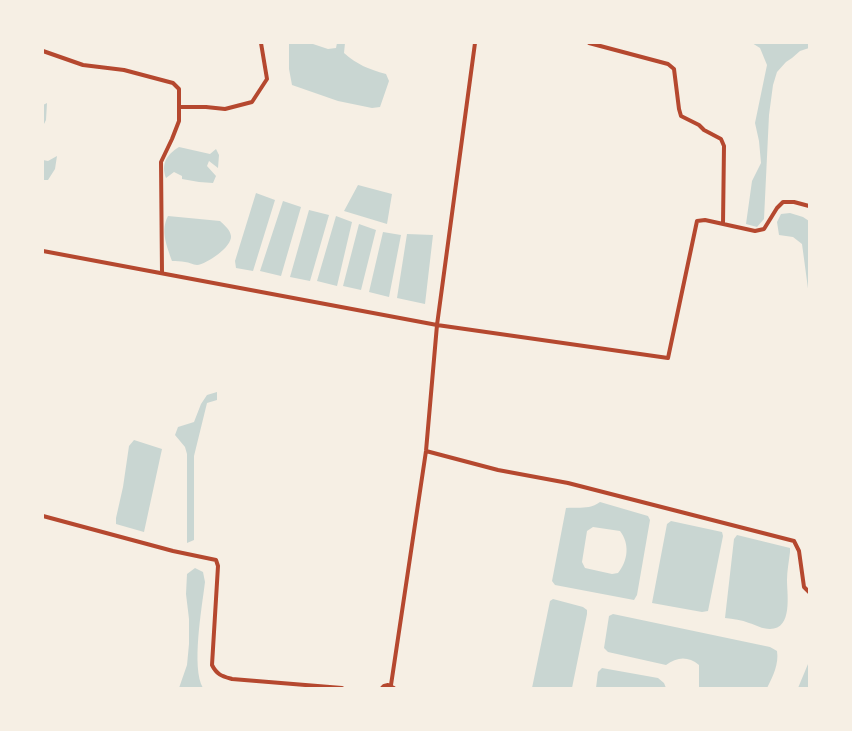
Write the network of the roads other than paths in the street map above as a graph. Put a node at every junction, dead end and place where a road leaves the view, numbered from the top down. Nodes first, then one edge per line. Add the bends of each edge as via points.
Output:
1 (261, 43) edge
2 (475, 43) edge
3 (589, 43) edge
4 (43, 51) edge
5 (179, 107) junction
6 (809, 206) edge
7 (723, 224) junction
8 (43, 251) edge
9 (162, 273) junction
10 (437, 325) junction
11 (426, 451) junction
12 (43, 516) edge
13 (809, 592) edge
14 (393, 687) edge
15 (342, 688) edge
16 (382, 688) edge

1 - 5 street via 267,79 252,102 225,109
2 - 10 street
3 - 7 street via 668,64 674,69 682,116 720,139 724,146
4 - 5 street via 83,65 124,70 173,83 178,89
5 - 9 street via 179,121 161,162
6 - 7 street via 783,202 764,229 755,231
7 - 10 street via 697,221 668,358
8 - 9 street
9 - 10 street
10 - 11 street
11 - 13 street via 498,470 568,483 794,542 799,551 804,587
11 - 14 street
12 - 15 street via 216,560 218,566 212,665 222,676
14 - 16 street via 386,685

